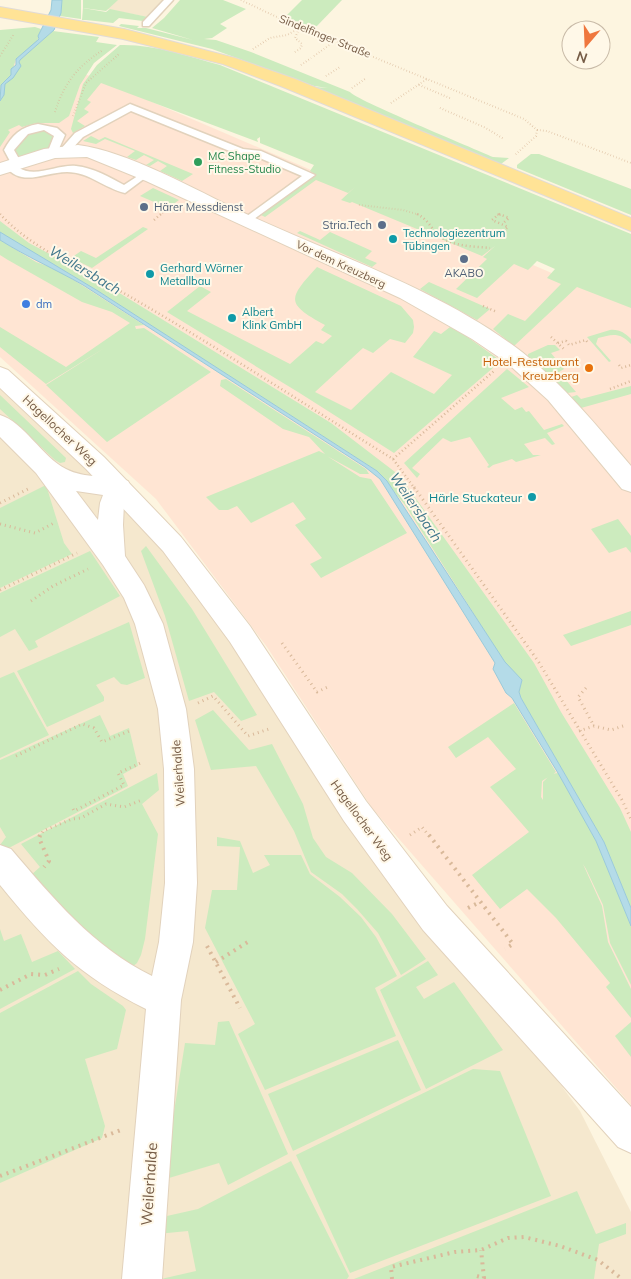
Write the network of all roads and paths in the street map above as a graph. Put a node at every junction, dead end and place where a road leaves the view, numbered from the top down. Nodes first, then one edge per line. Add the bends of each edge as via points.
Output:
1 (169, 0) edge
2 (241, 0) edge
3 (0, 12) edge
4 (146, 24) dead end
5 (18, 27) dead end
6 (302, 27) junction
7 (298, 30) junction
8 (335, 41) junction
9 (108, 47) dead end
10 (252, 50) dead end
11 (295, 52) dead end
12 (119, 54) dead end
13 (0, 56) edge
14 (297, 67) dead end
15 (340, 67) dead end
16 (427, 78) junction
17 (322, 79) dead end
18 (418, 85) junction
19 (452, 99) dead end
20 (388, 106) dead end
21 (440, 108) dead end
22 (537, 130) junction
23 (504, 138) dead end
24 (58, 141) junction
25 (631, 163) edge
26 (9, 166) edge
27 (496, 169) junction
28 (144, 175) junction
29 (174, 205) dead end
30 (359, 205) dead end
31 (0, 214) edge
32 (154, 220) dead end
33 (247, 221) junction
34 (502, 224) junction
35 (631, 225) edge
36 (502, 232) dead end
37 (490, 248) dead end
38 (551, 337) dead end
39 (588, 342) dead end
40 (558, 344) junction
41 (564, 349) dead end
42 (511, 357) junction
43 (631, 365) edge
44 (619, 366) dead end
45 (0, 375) edge
46 (631, 381) edge
47 (610, 389) dead end
48 (0, 424) edge
49 (393, 459) junction
50 (45, 466) junction
51 (631, 484) edge
52 (119, 487) junction
53 (24, 491) dead end
54 (0, 503) edge
55 (55, 522) dead end
56 (0, 524) edge
57 (102, 556) junction
58 (0, 590) edge
59 (31, 601) dead end
60 (277, 636) dead end
61 (330, 686) dead end
62 (586, 688) dead end
63 (172, 715) junction
64 (294, 720) junction
65 (626, 725) dead end
66 (594, 726) junction
67 (132, 730) dead end
68 (579, 732) junction
69 (16, 756) dead end
70 (143, 762) dead end
71 (142, 800) dead end
72 (73, 809) dead end
73 (631, 819) edge
74 (385, 852) junction
75 (0, 860) edge
76 (43, 869) dead end
77 (252, 940) dead end
78 (505, 949) dead end
79 (45, 975) dead end
80 (0, 990) edge
81 (164, 1000) junction
82 (240, 1008) dead end
83 (154, 1118) junction
84 (631, 1134) edge
85 (0, 1176) edge
86 (480, 1250) junction
87 (477, 1276) dead end
88 (142, 1279) edge
89 (392, 1279) edge
90 (622, 1279) edge

1 - 4 lane
2 - 6 path, Sindelfinger Straße
3 - 27 main road via 150,39 237,64
5 - 13 path
6 - 7 path
6 - 8 path, Sindelfinger Straße
7 - 10 path via 270,38
7 - 11 path via 295,38 302,44
8 - 14 path
8 - 16 path, Sindelfinger Straße
9 - 24 path via 83,63 66,82 53,120
12 - 24 path via 86,83
15 - 17 path
16 - 18 path
16 - 22 path, Sindelfinger Straße via 524,119
18 - 19 path
18 - 20 path
21 - 23 path
22 - 25 path
22 - 27 path via 532,142
24 - 26 street, Vor dem Kreuzberg
24 - 26 lane via 31,128 17,135 9,150
24 - 28 street, Vor dem Kreuzberg
24 - 33 lane via 80,135 130,107 241,152 257,153 310,175
26 - 28 lane via 25,176 57,168 78,169 125,190
27 - 35 main road
28 - 33 street, Vor dem Kreuzberg
29 - 32 path
30 - 37 path via 415,213 428,220 440,237 470,247
31 - 49 path via 30,241 128,294
33 - 42 street, Vor dem Kreuzberg via 419,301 476,332
34 - 34 path via 497,222 492,220 498,214 509,218
34 - 36 path via 508,227
38 - 40 path
39 - 40 path
40 - 41 path
42 - 49 path
42 - 51 street, Vor dem Kreuzberg via 549,388
43 - 44 path
45 - 52 street, Hagellocher Weg
46 - 47 path
48 - 50 street, Hagellocher Weg
49 - 68 path via 538,662
50 - 52 street, Hagellocher Weg via 68,479
50 - 57 street, Weilerhalde
52 - 57 street, Weilerhalde via 112,503
52 - 64 street, Hagellocher Weg via 172,544 223,610
53 - 54 path
55 - 56 path via 35,532
57 - 58 path
57 - 59 path
57 - 63 street, Weilerhalde via 135,593 149,624
60 - 61 path via 317,692
62 - 66 path via 578,697
63 - 64 path via 213,696 248,736
63 - 81 street, Weilerhalde via 180,769 181,883 176,942
64 - 74 street, Hagellocher Weg
65 - 66 path via 611,730
66 - 68 path
67 - 69 path via 102,742 94,728 82,724
68 - 73 path
70 - 72 path via 118,773 124,785
71 - 76 path via 124,807 106,804 81,818 43,831 39,838 49,861
74 - 78 path via 422,827 513,944
74 - 84 street, Hagellocher Weg via 435,918
75 - 81 street via 34,900 88,954 118,977
77 - 82 path via 216,962
79 - 80 path via 31,974
81 - 83 street, Weilerhalde
83 - 85 path
83 - 88 street, Weilerhalde
86 - 87 path via 484,1278
86 - 89 path via 455,1252 391,1267
86 - 90 path via 508,1238 524,1237 598,1260

